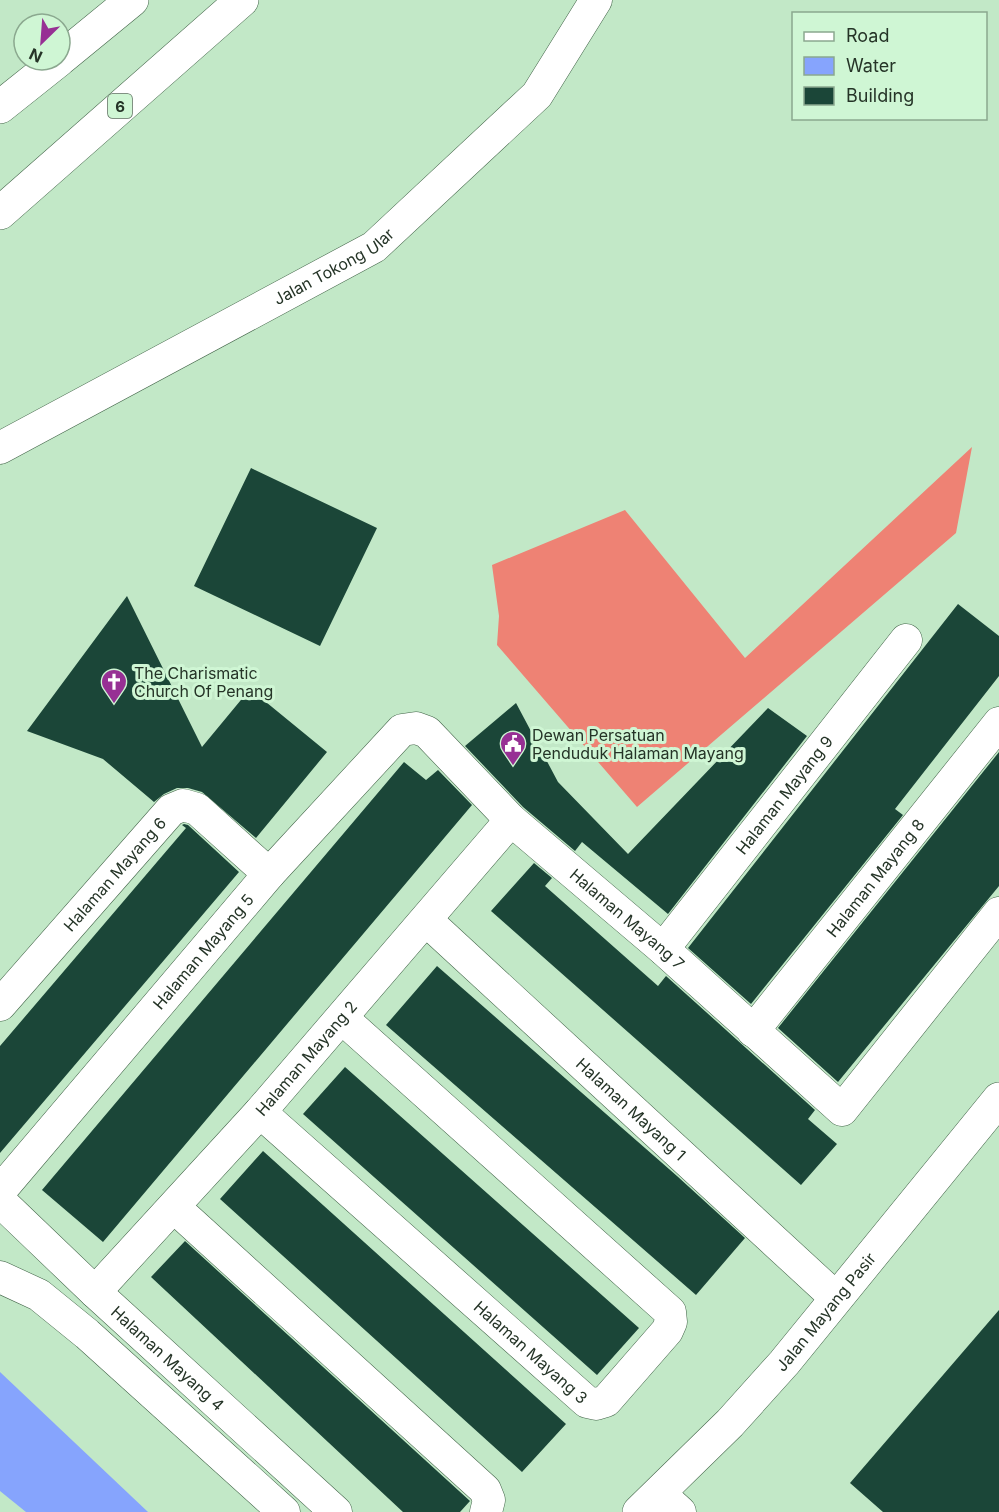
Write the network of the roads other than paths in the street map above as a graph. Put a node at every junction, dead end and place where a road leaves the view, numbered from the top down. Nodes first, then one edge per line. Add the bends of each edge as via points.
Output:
1 (132, 0) edge
2 (242, 0) edge
3 (596, 0) edge
4 (72, 48) edge
5 (43, 72) edge
6 (0, 107) edge
7 (0, 213) edge
8 (0, 448) edge
9 (906, 640) dead end
10 (999, 723) edge
11 (416, 728) joint
12 (511, 820) junction
13 (269, 874) junction
14 (999, 914) edge
15 (426, 920) junction
16 (663, 949) junction
17 (0, 1005) edge
18 (342, 1018) junction
19 (753, 1031) junction
20 (999, 1099) edge
21 (260, 1112) junction
22 (0, 1191) edge
23 (0, 1201) edge
24 (174, 1207) junction
25 (0, 1277) edge
26 (835, 1297) junction
27 (104, 1300) junction
28 (87, 1334) junction
29 (659, 1506) edge
30 (284, 1512) edge
31 (336, 1512) edge
32 (486, 1512) edge

1 - 4 main road
2 - 7 main road, 6
3 - 8 street, Jalan Tokong Ular via 537,95 374,247
5 - 6 main road
9 - 16 street, Halaman Mayang 9
10 - 19 street, Halaman Mayang 8
11 - 12 street, Halaman Mayang 7 via 428,732
11 - 13 street, Halaman Mayang 5 via 402,730
12 - 15 street, Halaman Mayang 2
12 - 16 street, Halaman Mayang 7
13 - 17 street, Halaman Mayang 6 via 197,809 183,805 171,810
13 - 22 street, Halaman Mayang 5
14 - 19 street, Halaman Mayang 7 via 842,1110
15 - 18 street, Halaman Mayang 2
15 - 26 street, Halaman Mayang 1
16 - 19 street, Halaman Mayang 7
18 - 21 street, Halaman Mayang 2
18 - 21 street, Halaman Mayang 3 via 670,1312 671,1322 659,1340 606,1401 587,1402
20 - 26 main road, Jalan Mayang Pasir
21 - 24 street, Halaman Mayang 2
23 - 27 street, Halaman Mayang 4
24 - 27 street, Halaman Mayang 2
24 - 32 street via 485,1490 489,1500
25 - 28 street via 39,1295
26 - 29 main road, Jalan Mayang Pasir via 784,1363
27 - 28 street, Halaman Mayang 2
27 - 31 street, Halaman Mayang 4
28 - 30 street

